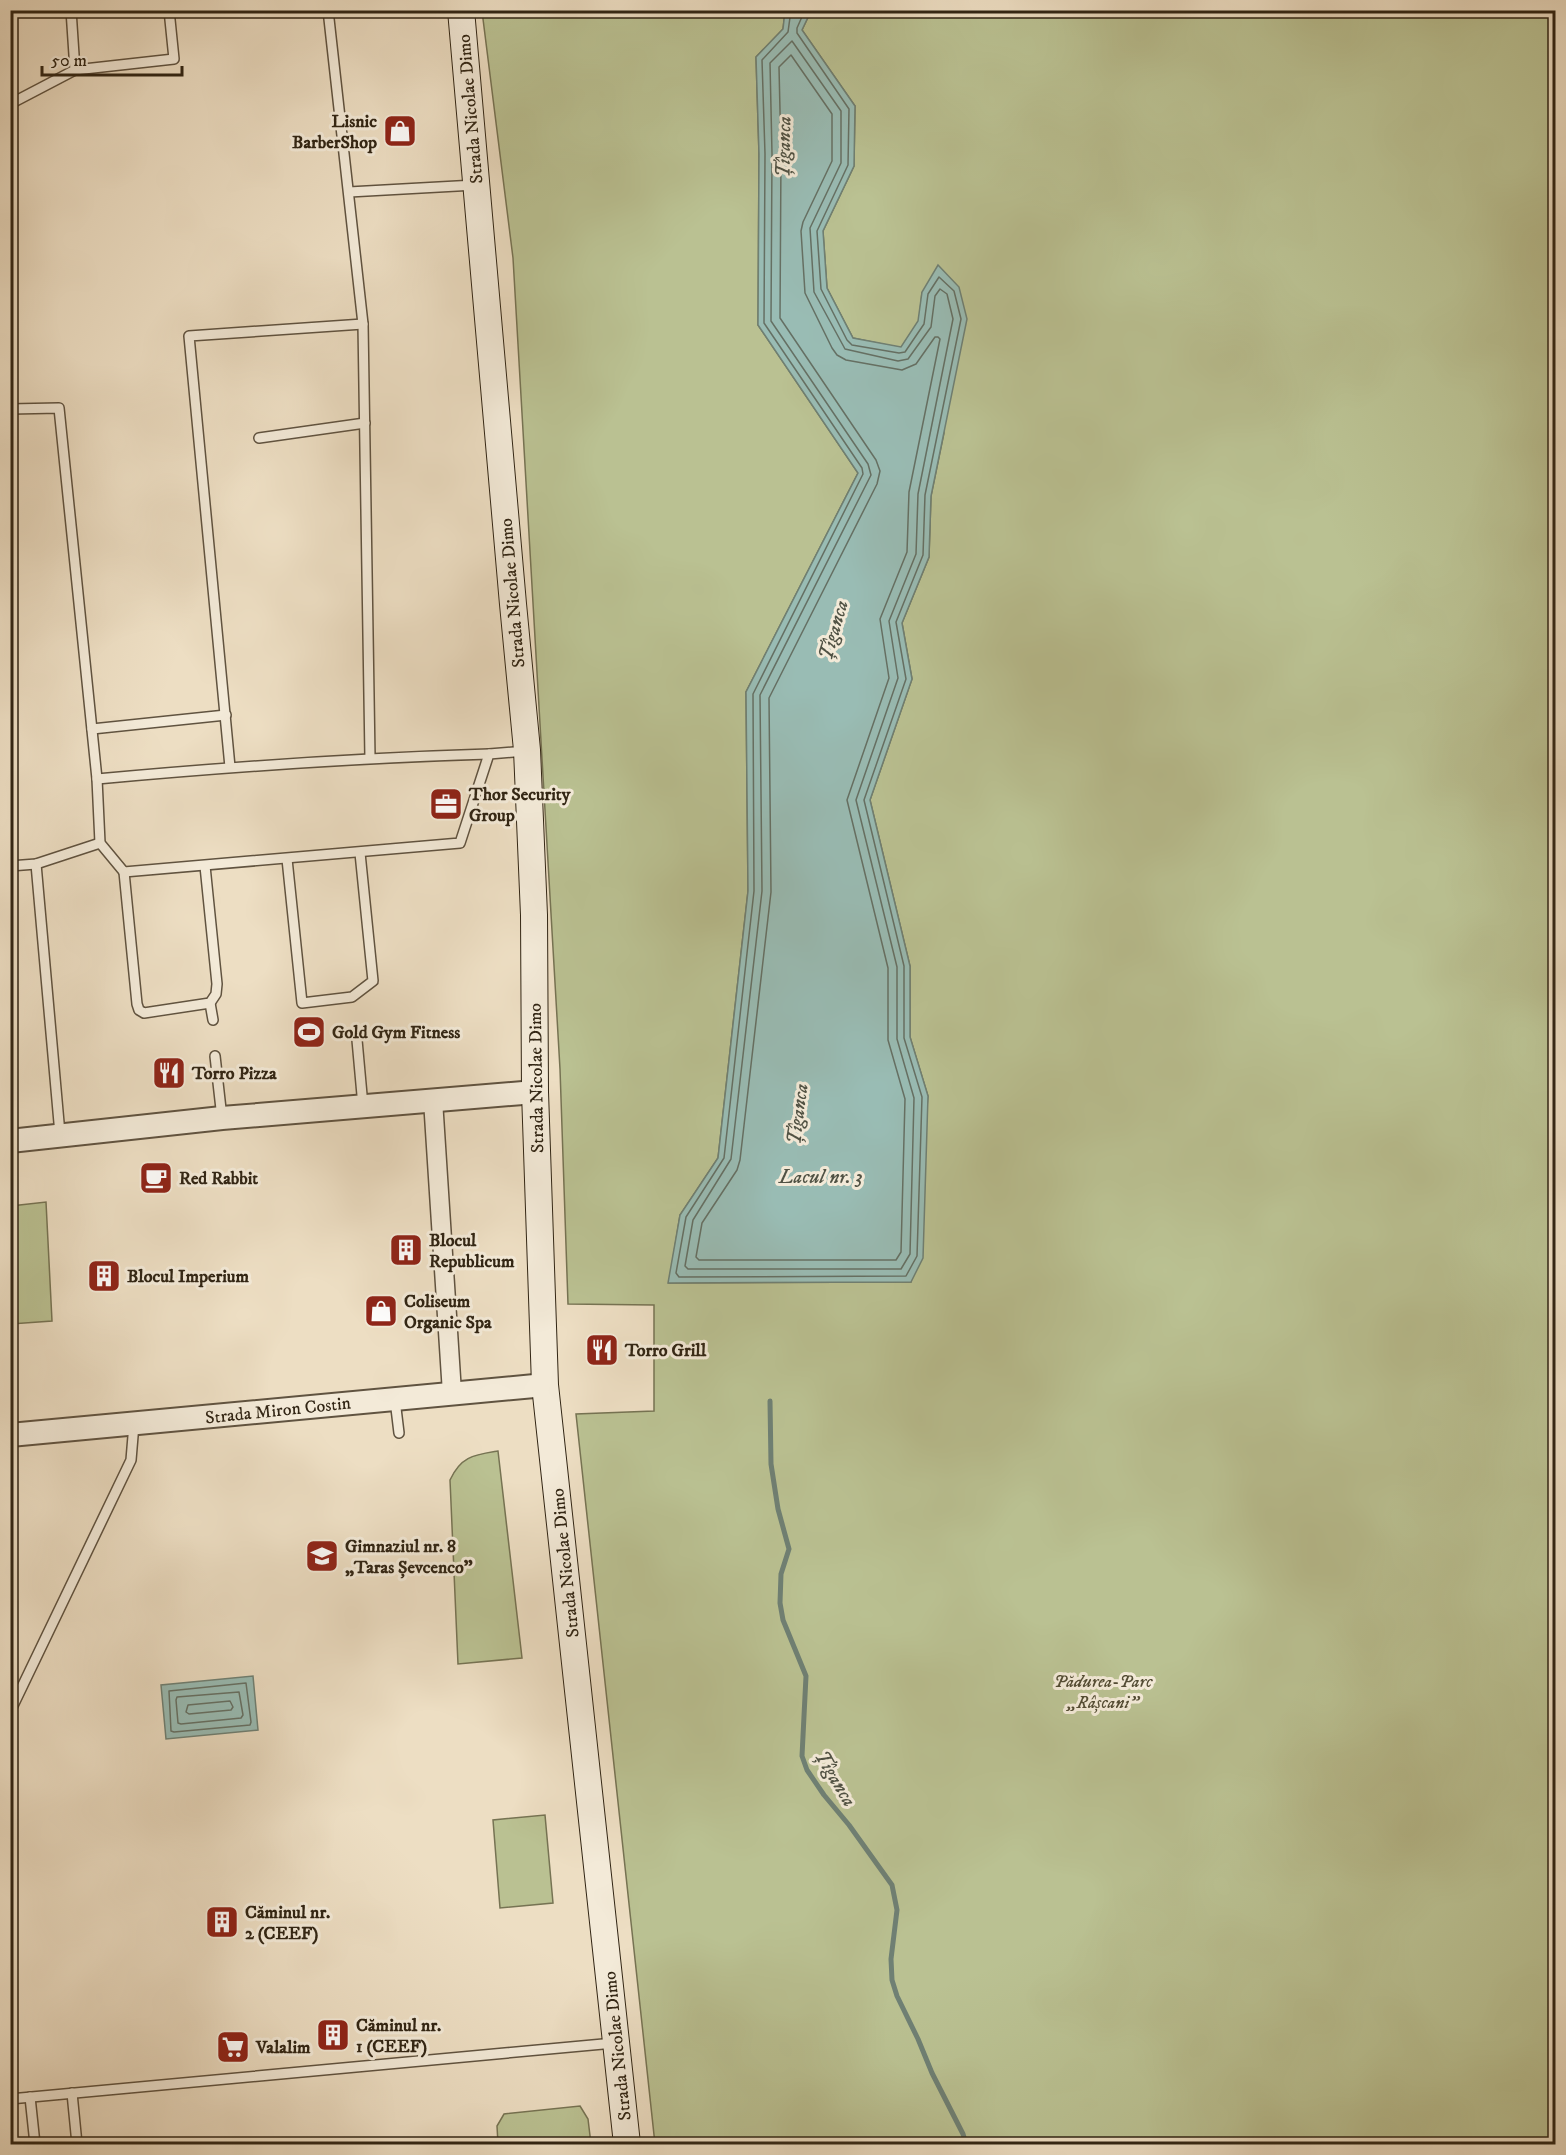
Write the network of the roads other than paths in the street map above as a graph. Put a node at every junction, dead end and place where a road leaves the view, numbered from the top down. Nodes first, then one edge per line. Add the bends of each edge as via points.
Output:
1 (71, 10) edge
2 (169, 10) edge
3 (328, 10) edge
4 (461, 10) edge
5 (75, 70) junction
6 (10, 104) edge
7 (477, 184) junction
8 (349, 192) junction
9 (363, 324) junction
10 (10, 410) edge
11 (365, 423) junction
12 (259, 438) dead end
13 (226, 716) junction
14 (92, 729) junction
15 (527, 750) junction
16 (489, 754) junction
17 (370, 758) junction
18 (230, 767) junction
19 (97, 779) junction
20 (100, 843) junction
21 (360, 853) junction
22 (287, 859) junction
23 (36, 864) junction
24 (10, 866) edge
25 (205, 866) junction
26 (124, 872) junction
27 (210, 1003) junction
28 (213, 1020) dead end
29 (357, 1040) dead end
30 (215, 1056) dead end
31 (535, 1092) junction
32 (433, 1100) junction
33 (363, 1106) junction
34 (222, 1118) junction
35 (60, 1136) junction
36 (10, 1142) edge
37 (545, 1385) junction
38 (452, 1393) junction
39 (395, 1398) junction
40 (134, 1424) junction
41 (399, 1433) dead end
42 (10, 1435) edge
43 (10, 1712) edge
44 (617, 2043) junction
45 (72, 2093) junction
46 (30, 2097) junction
47 (10, 2099) edge
48 (35, 2145) edge
49 (77, 2145) edge
50 (627, 2145) edge

1 - 5 lane
2 - 5 lane via 174,58
3 - 8 lane
4 - 7 main road, Strada Nicolae Dimo
5 - 6 lane
7 - 8 lane
7 - 15 main road, Strada Nicolae Dimo
8 - 9 lane
9 - 11 lane
9 - 13 lane via 189,336
10 - 14 lane via 59,408
11 - 12 lane
11 - 17 lane
13 - 14 lane
13 - 18 lane
14 - 19 lane
15 - 16 lane
15 - 31 main road, Strada Nicolae Dimo via 534,915
16 - 17 lane
16 - 21 lane via 460,843
17 - 18 lane
18 - 19 lane
19 - 20 lane
20 - 23 lane
20 - 26 lane
21 - 22 lane
21 - 22 lane via 373,981 352,1001 302,1003
22 - 25 lane
23 - 24 lane
23 - 35 lane
25 - 26 lane
25 - 27 lane via 217,984
26 - 27 lane via 139,1010 144,1013
27 - 28 lane
29 - 33 lane
30 - 34 lane
31 - 32 street
31 - 37 main road, Strada Nicolae Dimo
32 - 33 street
32 - 38 street
33 - 34 street
34 - 35 street
35 - 36 street
37 - 38 street, Strada Miron Costin
37 - 44 main road, Strada Nicolae Dimo
38 - 39 street, Strada Miron Costin
39 - 40 street, Strada Miron Costin
39 - 41 lane
40 - 42 street, Strada Miron Costin
40 - 43 lane via 131,1460
44 - 45 lane
44 - 50 main road, Strada Nicolae Dimo
45 - 46 lane
45 - 49 lane
46 - 47 lane
46 - 48 lane

